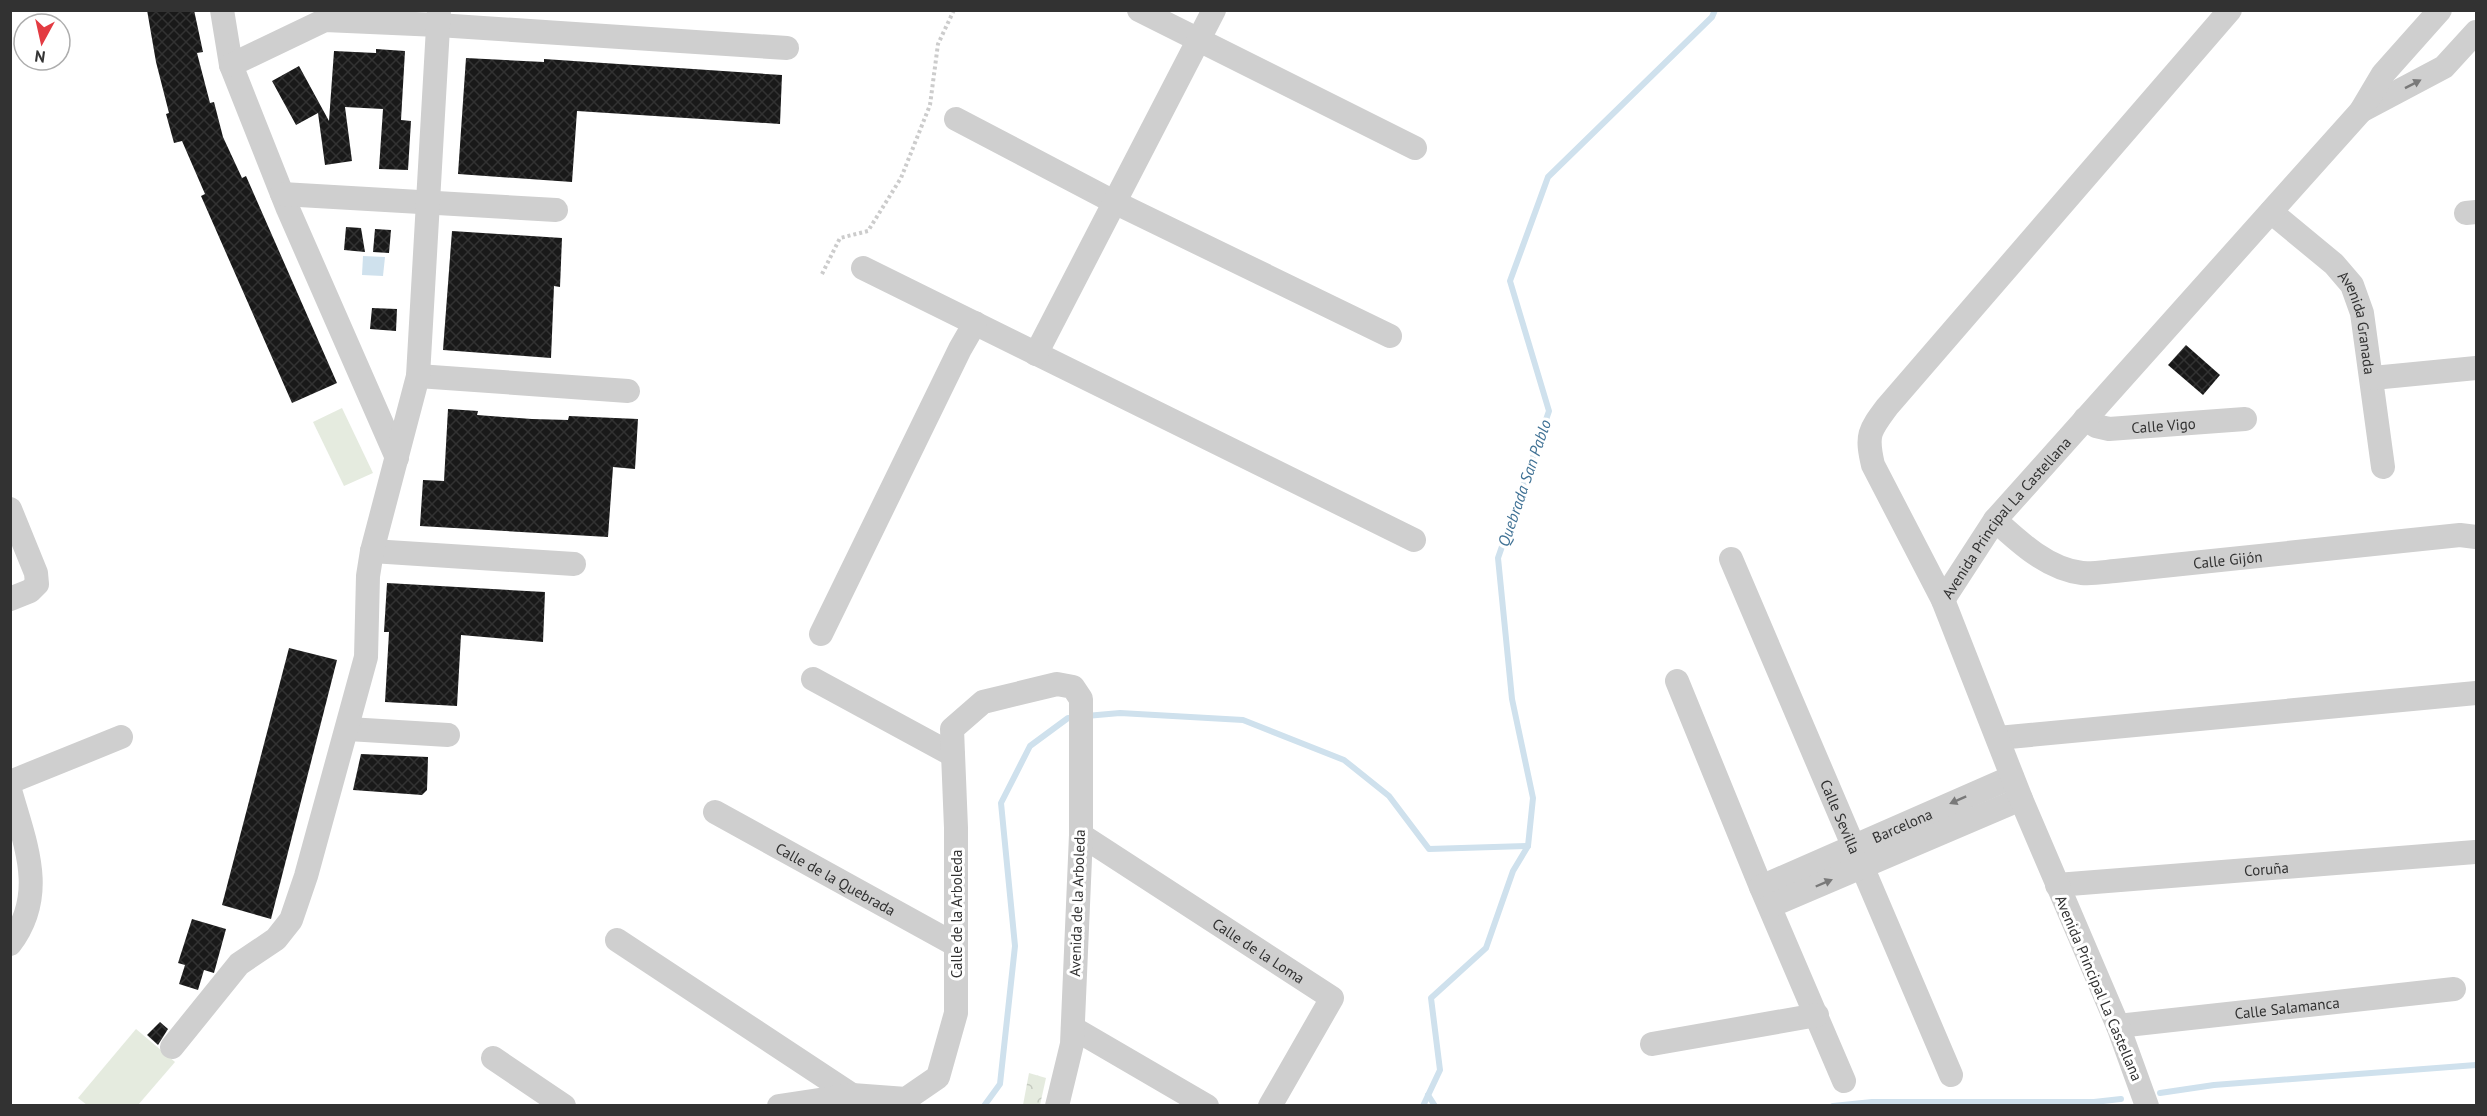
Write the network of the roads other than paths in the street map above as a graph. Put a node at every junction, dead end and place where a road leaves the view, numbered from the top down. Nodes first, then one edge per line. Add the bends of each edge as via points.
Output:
1 (222, 10) edge
2 (1139, 10) edge
3 (1214, 10) edge
4 (2230, 10) edge
5 (2440, 10) edge
6 (439, 18) edge
7 (2476, 32) edge
8 (1199, 40) junction
9 (787, 48) dead end
10 (231, 65) junction
11 (2361, 111) junction
12 (956, 118) dead end
13 (1415, 148) dead end
14 (282, 194) junction
15 (428, 202) junction
16 (1114, 202) junction
17 (556, 210) dead end
18 (2271, 212) junction
19 (863, 268) dead end
20 (975, 323) junction
21 (1390, 336) dead end
22 (1036, 354) junction
23 (2476, 369) edge
24 (417, 376) junction
25 (2373, 378) junction
26 (628, 391) dead end
27 (2085, 419) junction
28 (2246, 419) dead end
29 (397, 458) junction
30 (2384, 467) dead end
31 (10, 509) edge
32 (1995, 520) junction
33 (2476, 537) edge
34 (1414, 540) dead end
35 (372, 551) junction
36 (1731, 559) dead end
37 (574, 564) dead end
38 (10, 599) edge
39 (1943, 600) junction
40 (821, 634) dead end
41 (813, 680) dead end
42 (1677, 681) dead end
43 (2476, 693) edge
44 (1081, 699) joint
45 (348, 729) junction
46 (448, 735) dead end
47 (121, 737) dead end
48 (1998, 738) junction
49 (953, 756) junction
50 (2012, 777) junction
51 (10, 782) edge
52 (10, 790) edge
53 (2021, 799) junction
54 (715, 812) dead end
55 (1081, 835) junction
56 (2475, 852) edge
57 (1858, 856) junction
58 (2057, 885) junction
59 (1766, 897) junction
60 (617, 939) dead end
61 (10, 944) edge
62 (956, 945) junction
63 (2454, 989) dead end
64 (1817, 1015) junction
65 (2118, 1026) junction
66 (1073, 1028) junction
67 (1652, 1044) dead end
68 (172, 1047) dead end
69 (493, 1058) dead end
70 (1951, 1075) dead end
71 (1844, 1081) dead end
72 (852, 1095) junction
73 (564, 1106) edge
74 (779, 1106) edge
75 (1057, 1106) edge
76 (1207, 1106) edge
77 (1270, 1106) edge
78 (2147, 1106) edge

1 - 10 street
2 - 8 street
3 - 8 street
4 - 39 street via 1873,426 1868,443 1873,465
5 - 11 street, Avenida Principal La Castellana via 2383,74
6 - 9 street
6 - 10 street via 325,20
6 - 15 street
11 -> 7 street, Avenida Principal La Castellana via 2444,68
8 - 13 street
8 - 16 street
10 - 14 street
11 - 18 street, Avenida Principal La Castellana
12 - 16 street
14 - 15 street
14 - 29 street
15 - 17 street
15 - 24 street
16 - 21 street
16 - 22 street
18 - 25 street, Avenida Granada via 2334,264 2352,285 2362,313
18 - 27 street, Avenida Principal La Castellana
19 - 20 street
20 - 22 street
20 - 40 street
22 - 34 street
23 - 25 street
24 - 26 street
24 - 29 street
25 - 30 street, Avenida Granada
27 - 28 street, Calle Vigo via 2109,429
27 - 32 street, Avenida Principal La Castellana
29 - 35 street
31 - 38 street via 37,584
32 - 33 street, Calle Gijón via 2049,562 2082,573 2460,535
32 - 39 street, Avenida Principal La Castellana
35 - 37 street
35 - 45 street via 366,657
36 - 57 street, Calle Sevilla
39 - 48 street, Avenida Principal La Castellana
41 - 49 street
42 - 59 street
43 - 48 street
44 - 49 street, Calle de la Arboleda via 1073,687 1057,684 983,702 952,729
44 - 55 street, Avenida de la Arboleda
45 - 46 street
45 - 68 street via 291,920 276,939 239,964
47 - 51 street
48 - 50 street, Avenida Principal La Castellana
49 - 62 street, Calle de la Arboleda
50 - 53 street, Avenida Principal La Castellana
50 -> 57 street, Barcelona
52 - 61 street via 32,876 25,921
53 - 57 street, Barcelona
53 - 58 street, Avenida Principal La Castellana
54 - 62 street, Calle de la Quebrada
55 - 66 street, Avenida de la Arboleda
55 - 77 street, Calle de la Loma via 1332,998
56 - 58 street, Coruña
57 - 59 street, Barcelona
57 - 70 street, Calle Sevilla
58 - 65 street, Avenida Principal La Castellana
59 - 64 street
60 - 72 street
62 - 72 street, Calle de la Arboleda via 956,1013 938,1077 906,1099
63 - 65 street, Calle Salamanca
64 - 67 street
64 - 71 street
65 - 78 street, Avenida Principal La Castellana
66 - 75 street, Avenida de la Arboleda
66 - 76 street
69 - 73 street
72 - 74 street, Calle de la Arboleda

